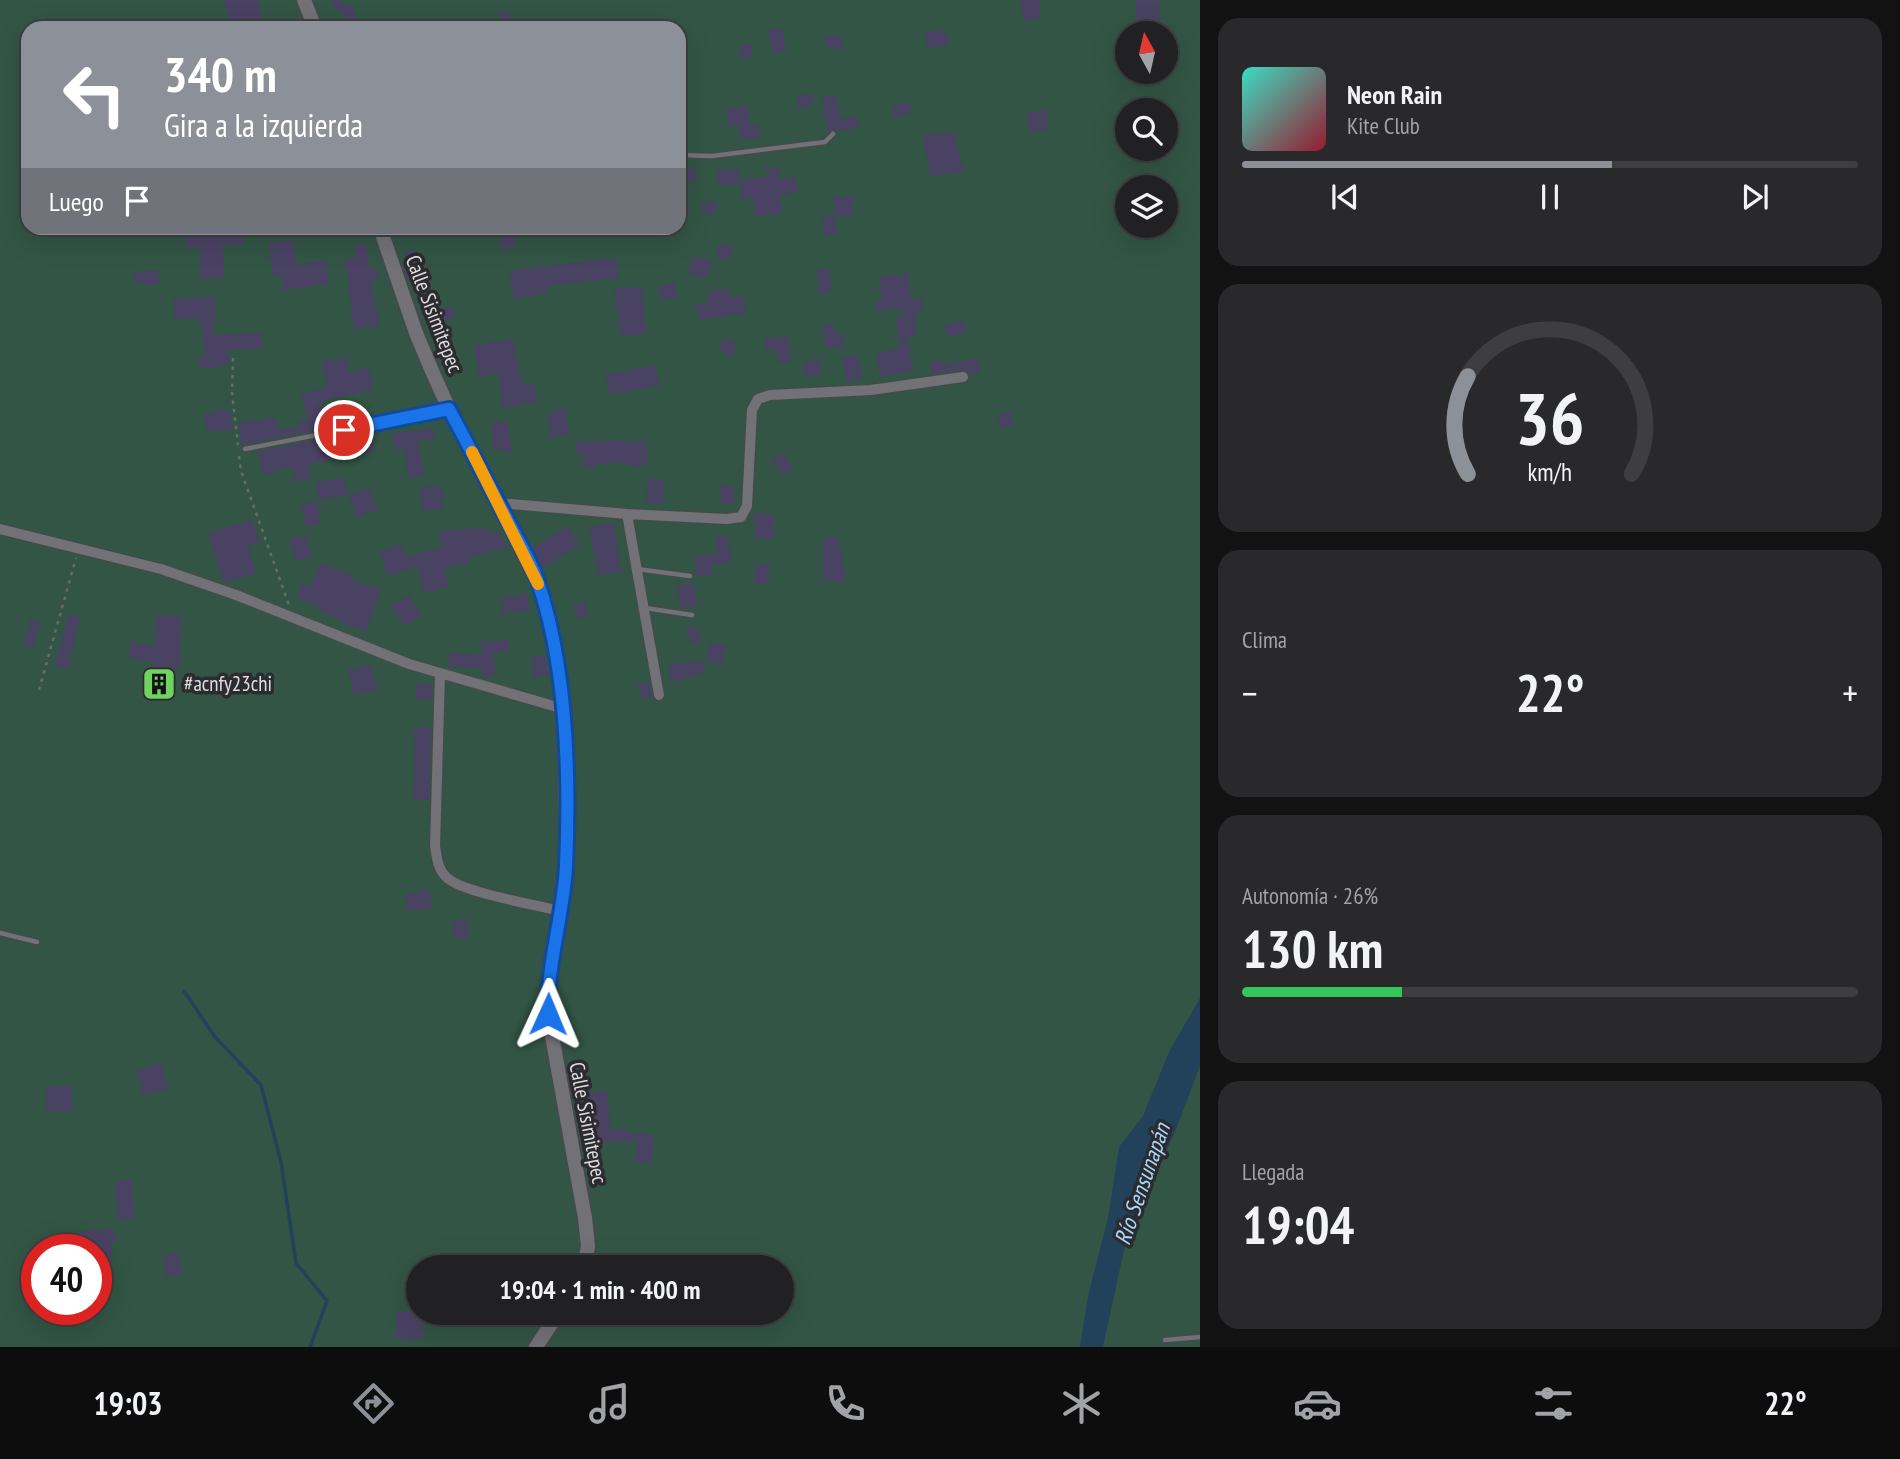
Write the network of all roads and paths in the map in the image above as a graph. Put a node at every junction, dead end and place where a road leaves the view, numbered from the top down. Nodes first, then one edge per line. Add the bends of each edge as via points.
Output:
1 (304, 0) edge
2 (312, 21) edge
3 (833, 134) dead end
4 (686, 155) edge
5 (382, 235) edge
6 (233, 358) dead end
7 (963, 377) dead end
8 (449, 409) junction
9 (245, 449) dead end
10 (498, 503) junction
11 (627, 514) junction
12 (0, 529) edge
13 (78, 548) junction
14 (636, 569) junction
15 (690, 576) dead end
16 (644, 608) junction
17 (692, 615) dead end
18 (294, 618) junction
19 (440, 674) junction
20 (39, 690) dead end
21 (659, 695) dead end
22 (564, 709) junction
23 (560, 911) junction
24 (0, 933) edge
25 (37, 942) dead end
26 (586, 1255) edge
27 (550, 1325) edge
28 (1200, 1337) edge
29 (1165, 1340) dead end
30 (536, 1347) edge

1 - 2 street
3 - 4 lane via 825,142
5 - 8 street, Calle Sisimitepec via 416,333
6 - 18 path via 241,471
7 - 11 street via 758,399 752,410 747,506 741,517
8 - 9 lane
8 - 10 street, Calle Sisimitepec
10 - 11 street
10 - 22 street, Calle Sisimitepec via 536,576
11 - 14 street
12 - 13 street
13 - 18 street via 161,569
13 - 20 path
14 - 15 lane
14 - 16 street
16 - 17 lane
16 - 21 street
18 - 19 street
19 - 22 street
19 - 23 street via 435,846 439,867 450,880 468,887
22 - 23 street, Calle Sisimitepec via 566,870
23 - 26 street, Calle Sisimitepec via 548,1014 585,1218
24 - 25 lane
27 - 30 street
28 - 29 lane

